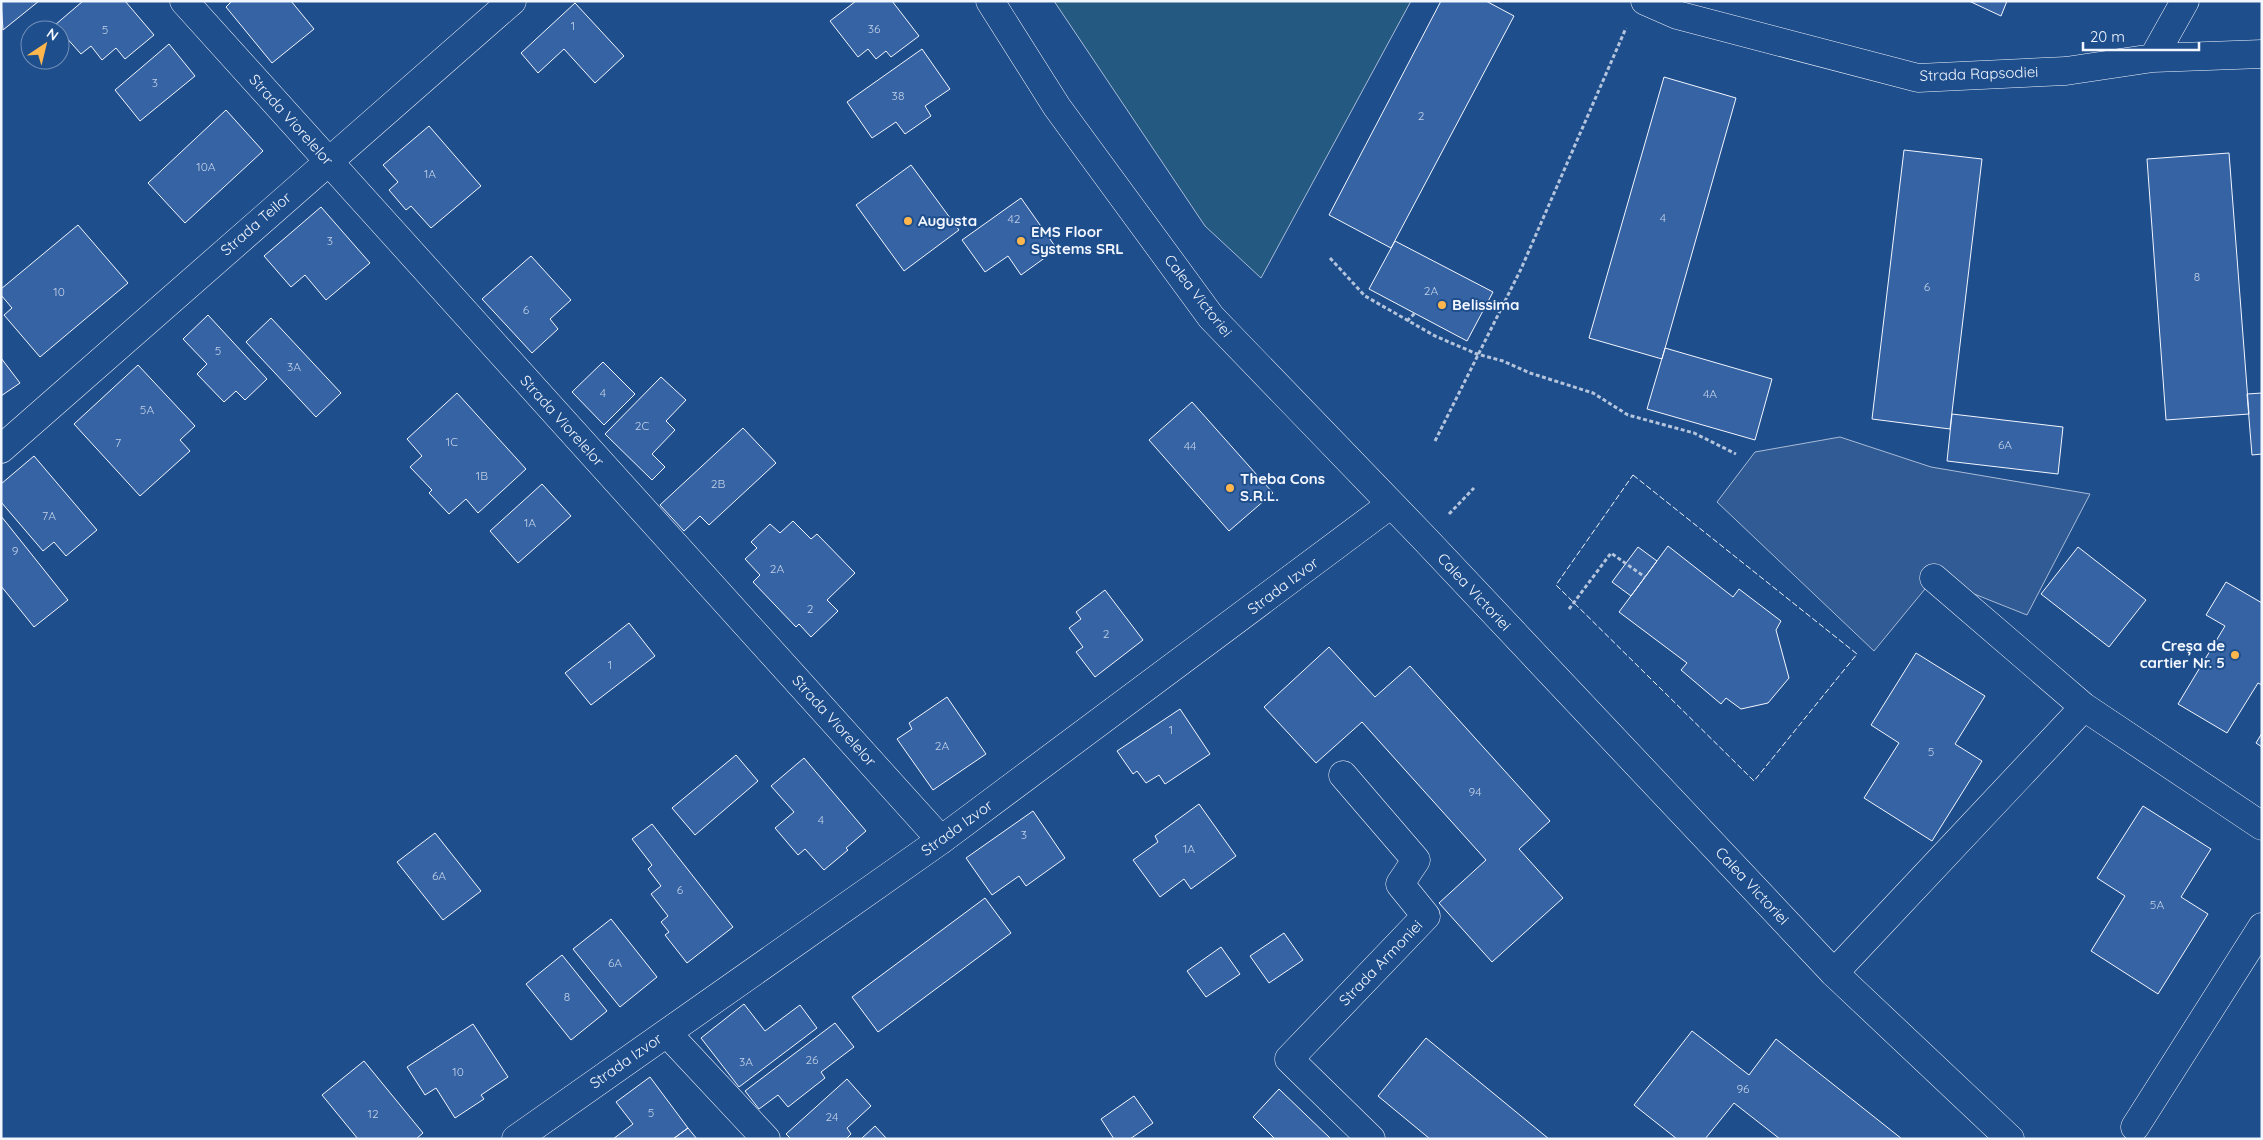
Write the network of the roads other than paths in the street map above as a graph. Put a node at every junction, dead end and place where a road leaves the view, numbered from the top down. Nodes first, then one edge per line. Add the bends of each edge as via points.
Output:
1 (184, 1) edge
2 (512, 1) edge
3 (990, 1) edge
4 (2184, 1) edge
5 (1637, 10) edge
6 (2262, 54) edge
7 (2153, 58) junction
8 (328, 161) junction
9 (1, 449) edge
10 (1390, 505) junction
11 (1934, 578) dead end
12 (2084, 707) junction
13 (1343, 775) dead end
14 (2262, 826) edge
15 (941, 840) junction
16 (2262, 927) edge
17 (1834, 973) junction
18 (667, 1033) junction
19 (2135, 1127) dead end
20 (516, 1139) edge
21 (766, 1139) edge
22 (1371, 1139) edge
23 (2010, 1139) edge

1 - 8 street, Strada Viorelelor
2 - 8 street, Strada Teilor
3 - 10 street, Calea Victoriei via 1057,107 1211,317
4 - 7 street
5 - 7 street, Strada Rapsodiei via 1677,14 1918,78 2066,71
6 - 7 street, Strada Rapsodiei
8 - 9 street, Strada Teilor
8 - 15 street, Strada Viorelelor
10 - 15 street, Strada Izvor
10 - 17 street, Calea Victoriei
11 - 12 street
12 - 14 street
12 - 17 street
13 - 22 street, Strada Armoniei via 1416,860 1400,884 1426,916 1289,1058
15 - 18 street, Strada Izvor
16 - 19 street
17 - 23 street, Calea Victoriei
18 - 20 street, Strada Izvor
18 - 21 street

